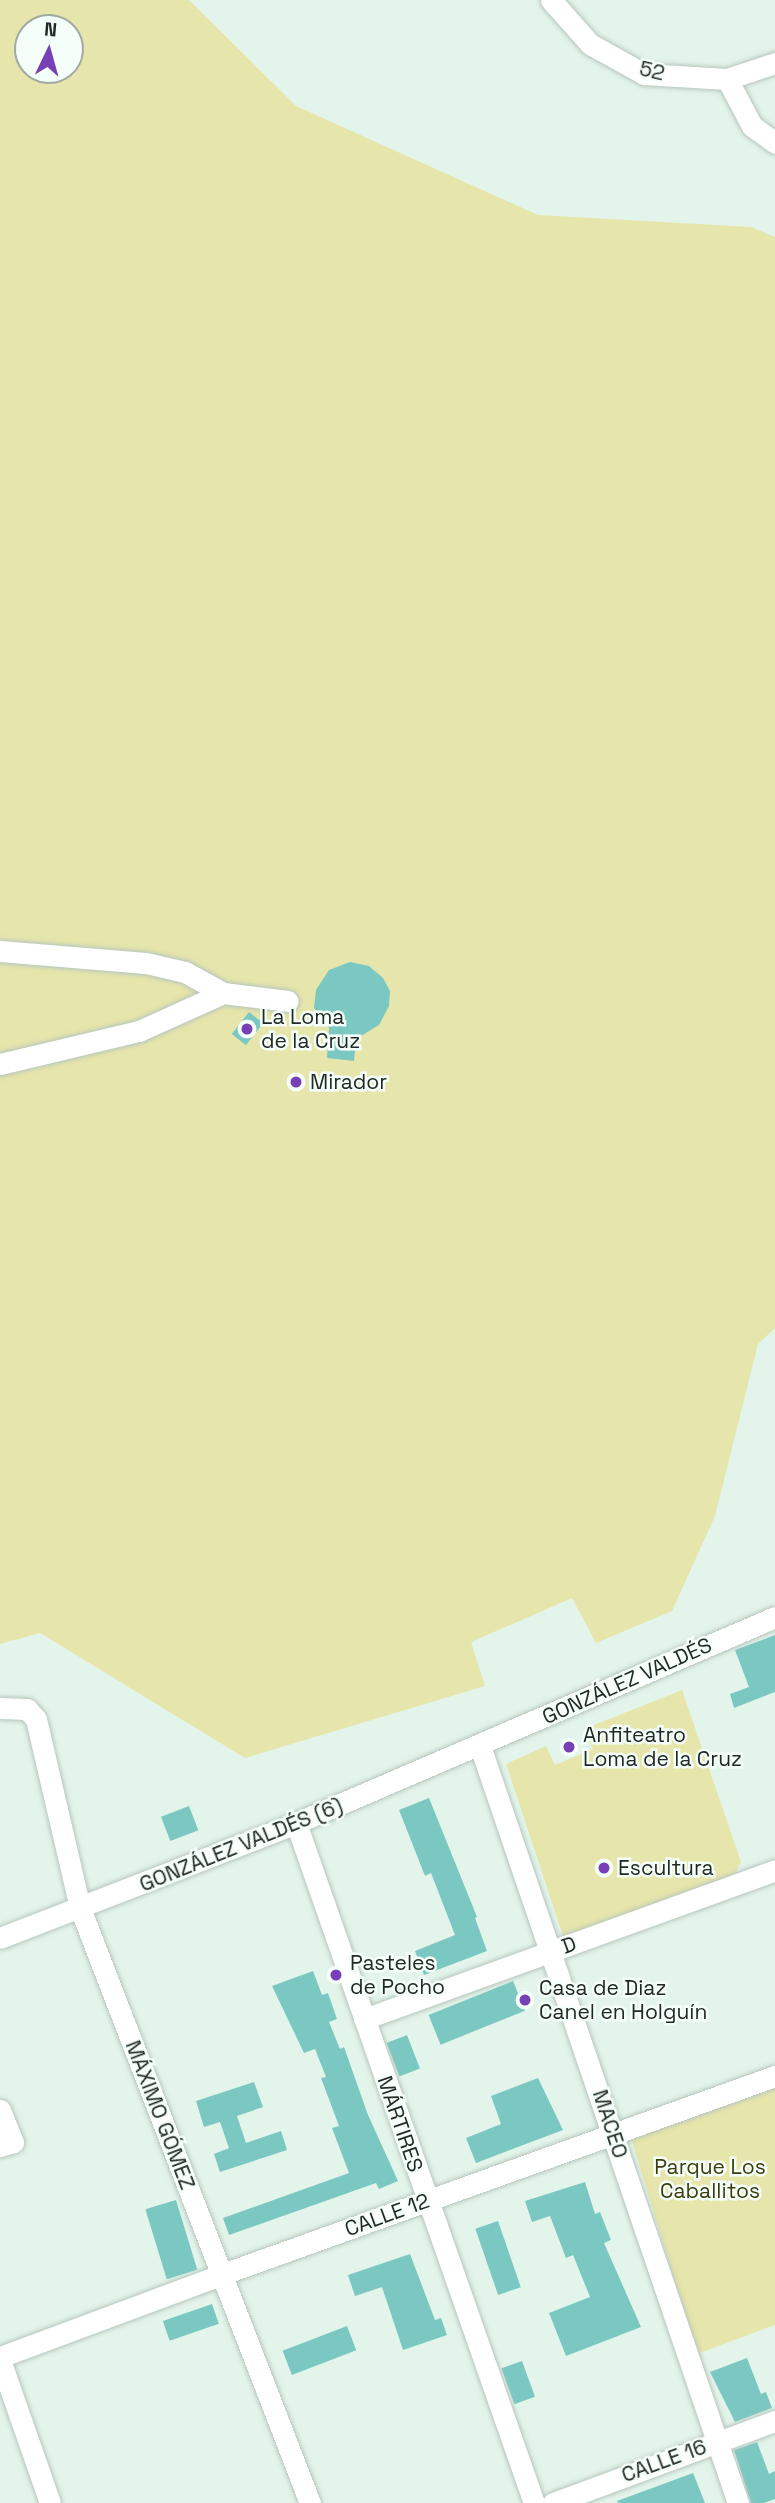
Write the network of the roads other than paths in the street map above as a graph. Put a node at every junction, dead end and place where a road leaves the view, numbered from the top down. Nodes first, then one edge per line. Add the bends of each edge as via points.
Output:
1 (551, 0) edge
2 (775, 63) edge
3 (727, 79) junction
4 (775, 143) edge
5 (0, 951) edge
6 (223, 993) junction
7 (288, 1001) dead end
8 (0, 1064) edge
9 (775, 1618) edge
10 (0, 1707) edge
11 (480, 1746) junction
12 (296, 1823) junction
13 (775, 1870) edge
14 (80, 1908) junction
15 (0, 1938) edge
16 (552, 1951) junction
17 (364, 2019) junction
18 (775, 2076) edge
19 (0, 2110) edge
20 (613, 2135) junction
21 (6, 2144) edge
22 (427, 2200) junction
23 (220, 2275) junction
24 (0, 2359) edge
25 (775, 2421) edge
26 (716, 2442) junction
27 (50, 2503) edge
28 (310, 2503) edge
29 (534, 2503) edge
30 (553, 2503) edge
31 (738, 2503) edge

1 - 3 street, 52 via 590,44 644,74
2 - 3 street, 52
3 - 4 street via 752,126
5 - 6 street via 146,963 185,972
6 - 7 street
6 - 8 street via 139,1031
9 - 11 street, GONZÁLEZ VALDÉS
10 - 14 street, MÁXIMO GÓMEZ via 27,1709 36,1719
11 - 12 street, GONZÁLEZ VALDÉS (6)
11 - 16 street, MACEO
12 - 14 street, GONZÁLEZ VALDÉS (6)
12 - 17 street, MÁRTIRES
13 - 16 street, D
14 - 15 street, GONZÁLEZ VALDÉS (6)
14 - 23 street, MÁXIMO GÓMEZ
16 - 17 street, D
16 - 20 street, MACEO
17 - 22 street, MÁRTIRES
18 - 20 street, CALLE 12
19 - 21 street
20 - 22 street, CALLE 12
20 - 26 street, MACEO
22 - 23 street, CALLE 12
22 - 29 street, MÁRTIRES
23 - 24 street, CALLE 12
23 - 28 street, MÁXIMO GÓMEZ
24 - 27 street
25 - 26 street, CALLE 16
26 - 30 street, CALLE 16
26 - 31 street, MACEO

